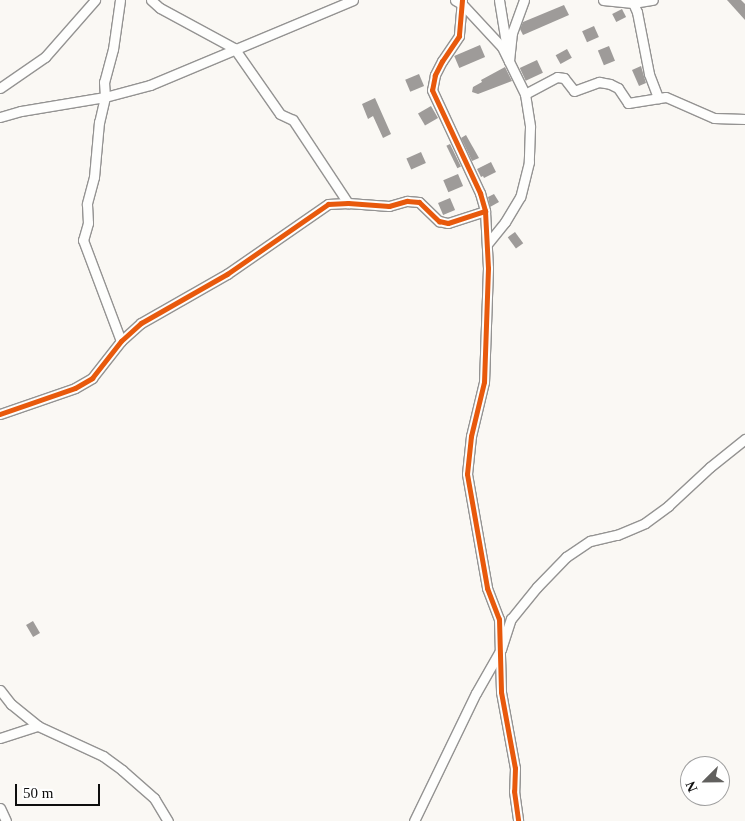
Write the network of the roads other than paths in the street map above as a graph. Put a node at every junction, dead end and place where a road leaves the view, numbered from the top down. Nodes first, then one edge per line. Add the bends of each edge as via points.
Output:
1 (95, 0) edge
2 (120, 0) edge
3 (151, 0) edge
4 (353, 0) edge
5 (499, 0) edge
6 (524, 0) edge
7 (603, 0) edge
8 (653, 0) edge
9 (460, 1) edge
10 (633, 3) junction
11 (234, 48) junction
12 (508, 62) junction
13 (0, 88) edge
14 (525, 94) junction
15 (105, 96) junction
16 (658, 98) junction
17 (0, 117) edge
18 (745, 119) edge
19 (731, 120) junction
20 (745, 126) edge
21 (348, 203) junction
22 (485, 211) junction
23 (488, 243) junction
24 (121, 341) junction
25 (0, 414) edge
26 (745, 439) edge
27 (501, 649) junction
28 (0, 690) edge
29 (38, 726) junction
30 (0, 738) edge
31 (0, 808) edge
32 (6, 821) edge
33 (168, 821) edge
34 (414, 821) edge
35 (518, 821) edge

1 - 13 street via 45,57
2 - 15 street via 113,49 104,82
3 - 11 street
4 - 11 street
5 - 12 street
6 - 12 street via 512,33
7 - 10 street
8 - 10 street
9 - 12 street via 502,47
9 - 22 street via 459,36 435,74 432,90 480,193
10 - 16 street via 649,74
11 - 15 street via 150,85
11 - 21 street via 280,114 293,120
12 - 14 street
14 - 16 street via 557,77 564,78 574,91 599,82 610,84 618,88 628,103
14 - 23 street via 530,127 520,197
15 - 17 street
15 - 24 street via 84,240
16 - 19 street via 666,97 707,115
18 - 19 street
19 - 20 street
21 - 22 street via 389,206 407,201 419,202 439,221 448,223
21 - 24 street via 319,208 227,274 141,323
22 - 23 street
23 - 27 street via 484,382 471,436 467,474 487,588 499,618
24 - 25 street via 92,378 75,388
26 - 27 street via 645,523 617,535 590,541 566,557 511,619
27 - 34 street
27 - 35 street via 501,692 514,768
28 - 29 street via 11,704
29 - 30 street
29 - 33 street via 103,756 154,798
31 - 32 street

